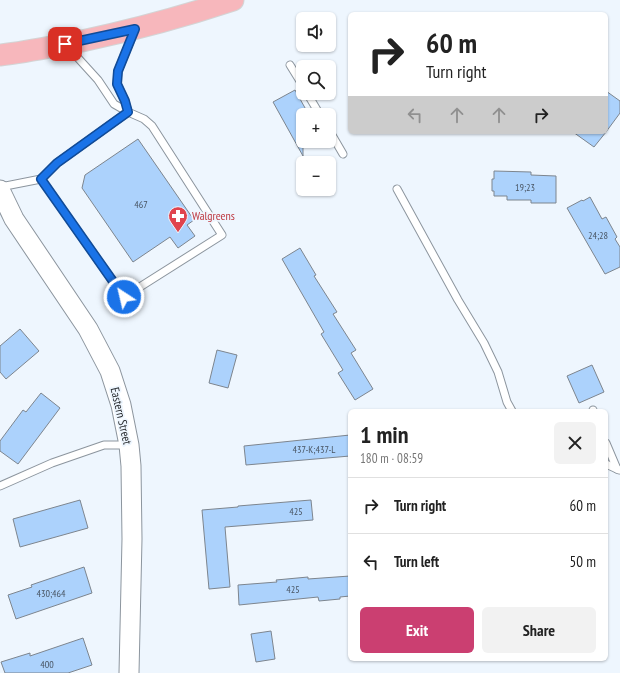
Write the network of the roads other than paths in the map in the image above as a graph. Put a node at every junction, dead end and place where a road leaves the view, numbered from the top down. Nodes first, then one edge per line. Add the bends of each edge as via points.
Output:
1 (233, 0) edge
2 (135, 29) junction
3 (65, 44) junction
4 (0, 55) edge
5 (290, 65) dead end
6 (296, 75) edge
7 (128, 112) junction
8 (336, 142) edge
9 (343, 154) dead end
10 (41, 179) junction
11 (0, 189) edge
12 (397, 189) dead end
13 (511, 409) edge
14 (129, 445) junction
15 (608, 448) edge
16 (608, 465) edge
17 (618, 470) edge
18 (0, 486) edge
19 (129, 673) edge

1 - 2 main road
2 - 3 main road
2 - 7 lane via 118,71 117,84
3 - 4 main road via 30,52
3 - 7 lane via 98,80 114,104
5 - 6 lane
7 - 10 lane via 57,163
7 - 10 lane via 144,119 152,126 222,235 124,297
8 - 9 lane
10 - 11 lane
11 - 14 street, Eastern Street via 14,220 88,329 106,364 121,405
12 - 13 lane via 484,344 498,372
14 - 18 lane via 104,445 52,463
14 - 19 street, Eastern Street via 132,539
15 - 17 lane
16 - 17 lane

